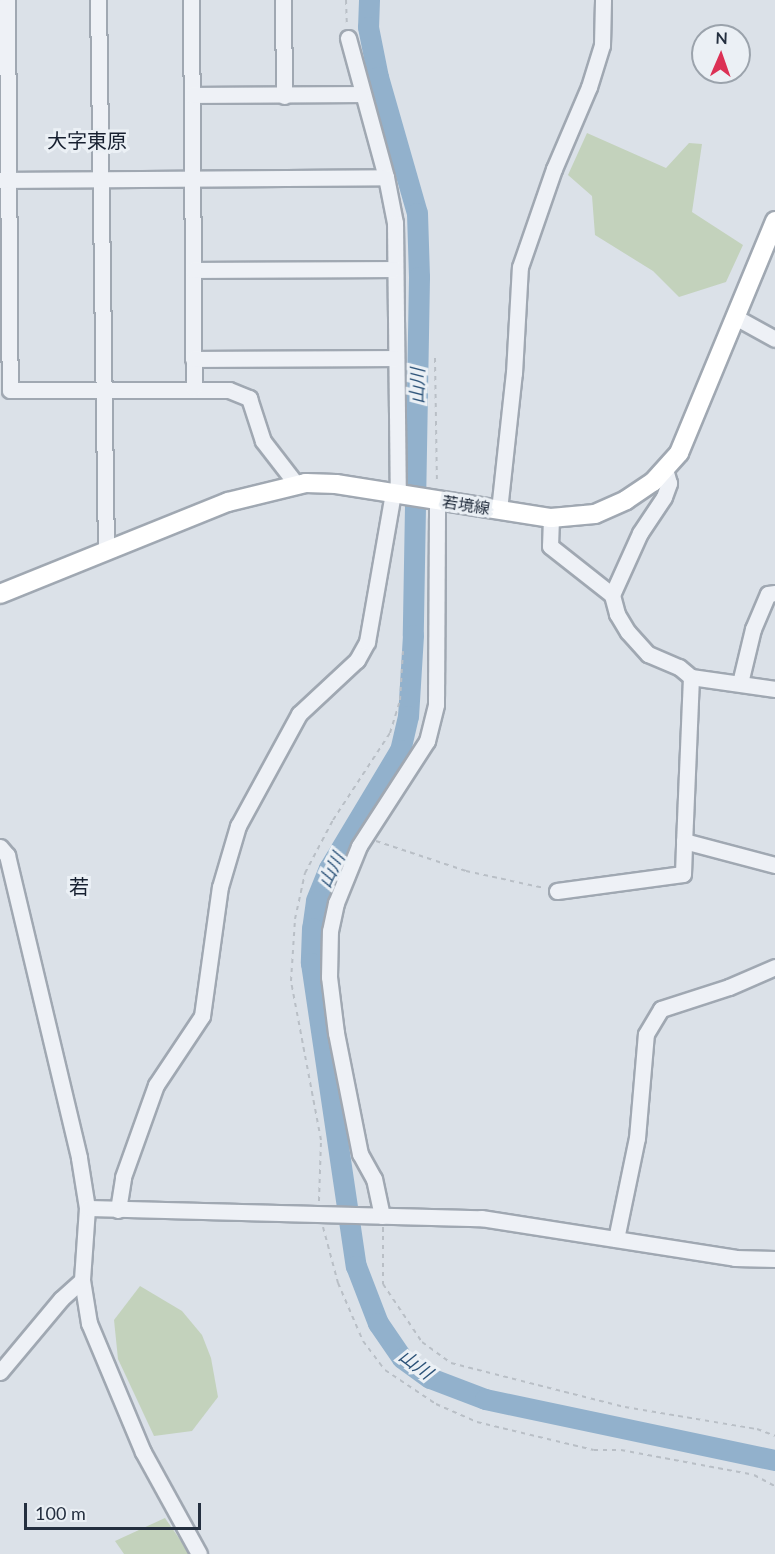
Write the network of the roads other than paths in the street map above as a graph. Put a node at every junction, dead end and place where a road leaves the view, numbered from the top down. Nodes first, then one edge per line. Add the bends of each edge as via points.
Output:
1 (6, 0) edge
2 (98, 0) edge
3 (191, 0) edge
4 (283, 0) edge
5 (603, 0) edge
6 (3, 19) edge
7 (348, 38) road end
8 (361, 94) junction
9 (192, 95) junction
10 (284, 96) junction
11 (3, 98) edge
12 (386, 177) junction
13 (193, 178) junction
14 (4, 180) edge
15 (101, 180) junction
16 (775, 221) edge
17 (395, 269) junction
18 (192, 270) junction
19 (737, 318) junction
20 (5, 330) edge
21 (775, 339) edge
22 (396, 358) junction
23 (193, 359) junction
24 (194, 388) junction
25 (103, 389) junction
26 (665, 470) junction
27 (297, 485) junction
28 (399, 494) junction
29 (433, 500) junction
30 (498, 510) junction
31 (550, 518) junction
32 (106, 550) junction
33 (775, 593) edge
34 (0, 594) edge
35 (612, 594) junction
36 (691, 677) junction
37 (740, 683) junction
38 (775, 689) edge
39 (684, 841) junction
40 (0, 847) edge
41 (775, 865) edge
42 (557, 891) road end
43 (775, 966) edge
44 (87, 1208) junction
45 (118, 1210) junction
46 (382, 1216) junction
47 (616, 1239) junction
48 (775, 1259) edge
49 (82, 1280) junction
50 (0, 1372) edge
51 (199, 1554) edge

1 - 6 street
2 - 15 street
3 - 9 street
4 - 10 street
5 - 30 street via 602,45 520,267 514,374
6 - 11 street
7 - 8 street
8 - 10 street
8 - 12 street
9 - 10 street
9 - 13 street
11 - 14 street
12 - 13 street
12 - 17 street via 395,223
13 - 15 street
13 - 18 street
14 - 15 street
14 - 20 street
15 - 25 street
16 - 19 main road, 若境線
17 - 18 street
17 - 22 street
18 - 23 street
19 - 21 street
19 - 26 main road, 若境線 via 692,426
20 - 25 street via 10,390
22 - 23 street
22 - 28 street
23 - 24 street
24 - 25 street
24 - 27 street via 229,390 249,398 263,441
25 - 32 street
26 - 31 main road, 若境線 via 639,493 595,514
26 - 35 street via 669,483 658,509 640,532
27 - 28 main road, 若境線 via 336,484
27 - 32 main road, 若境線 via 228,502
28 - 29 main road, 若境線
28 - 45 street via 367,642 357,660 299,714 238,826 220,886 202,1016 156,1085 123,1177
29 - 30 main road, 若境線
29 - 46 street via 436,704 428,741 365,837 336,903 330,931 329,976 360,1154 375,1179
30 - 31 main road, 若境線
31 - 35 street via 550,546
32 - 34 main road, 若境線
33 - 37 street via 768,594 753,629
35 - 36 street via 617,614 637,646
36 - 37 street
36 - 39 street
37 - 38 street
39 - 41 street
39 - 42 street via 683,874
40 - 44 street via 7,855 79,1158
43 - 47 street via 729,987 661,1009 646,1034 637,1138
44 - 45 street
44 - 49 street
45 - 46 street
46 - 47 street via 481,1218
47 - 48 street via 735,1258
49 - 50 street via 61,1299
49 - 51 street via 89,1323 143,1452

